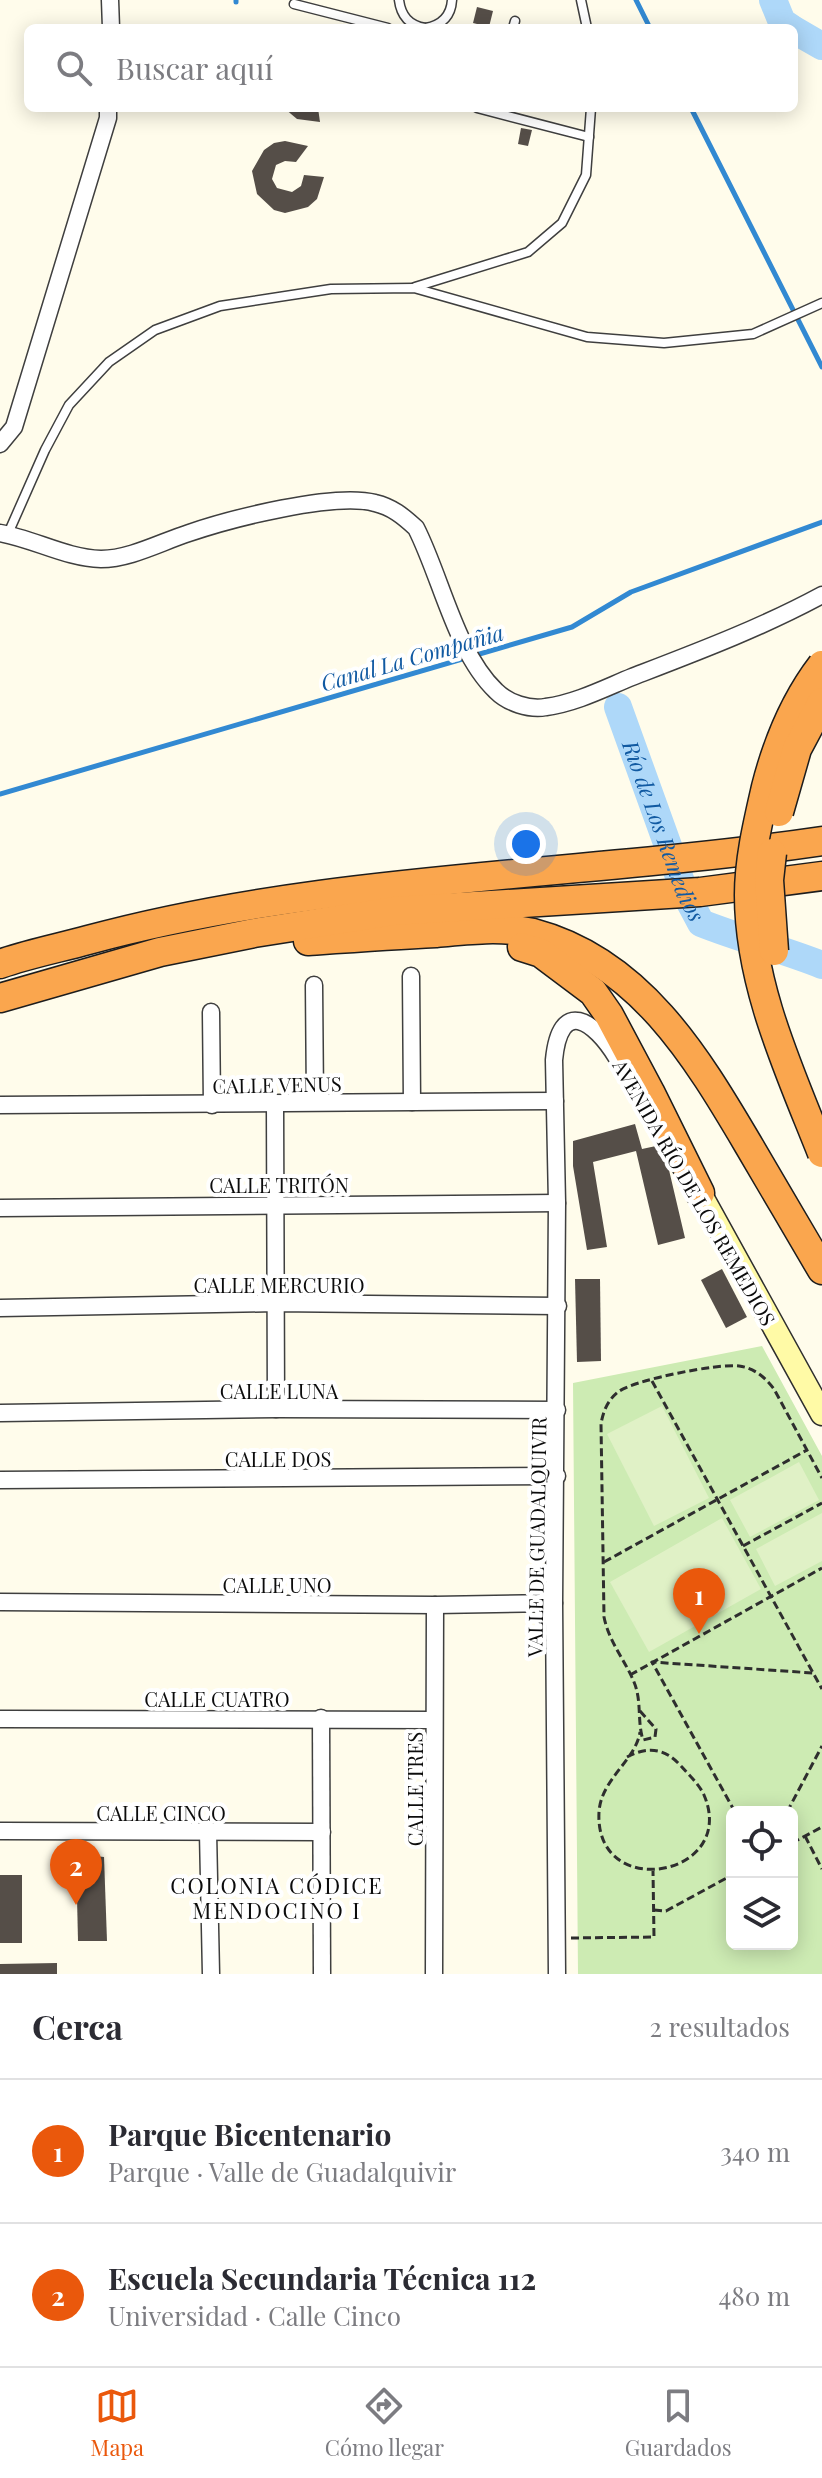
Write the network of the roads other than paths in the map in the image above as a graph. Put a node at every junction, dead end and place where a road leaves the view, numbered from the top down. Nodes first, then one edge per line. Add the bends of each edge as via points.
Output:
1 (110, 0) edge
2 (399, 0) edge
3 (452, 0) edge
4 (581, 0) edge
5 (294, 4) dead end
6 (111, 24) edge
7 (372, 24) edge
8 (413, 24) edge
9 (437, 24) edge
10 (586, 24) edge
11 (108, 112) edge
12 (499, 112) edge
13 (591, 112) edge
14 (589, 137) junction
15 (414, 288) junction
16 (822, 303) edge
17 (0, 444) edge
18 (3, 536) edge
19 (822, 595) edge
20 (822, 665) edge
21 (822, 702) edge
22 (822, 841) edge
23 (822, 876) edge
24 (468, 930) junction
25 (160, 952) junction
26 (0, 964) edge
27 (411, 976) dead end
28 (314, 985) dead end
29 (0, 998) edge
30 (211, 1012) dead end
31 (555, 1101) junction
32 (315, 1102) junction
33 (412, 1102) junction
34 (275, 1103) junction
35 (822, 1104) edge
36 (0, 1105) edge
37 (212, 1105) junction
38 (822, 1153) edge
39 (700, 1193) junction
40 (557, 1203) junction
41 (277, 1204) junction
42 (0, 1208) edge
43 (822, 1270) edge
44 (275, 1303) junction
45 (558, 1306) junction
46 (0, 1308) edge
47 (276, 1409) junction
48 (557, 1410) junction
49 (0, 1413) edge
50 (822, 1414) edge
51 (557, 1476) junction
52 (0, 1480) edge
53 (0, 1602) edge
54 (554, 1603) junction
55 (435, 1605) junction
56 (321, 1718) junction
57 (0, 1719) edge
58 (434, 1720) junction
59 (0, 1831) edge
60 (208, 1832) junction
61 (322, 1832) junction
62 (211, 1974) edge
63 (322, 1974) edge
64 (434, 1974) edge
65 (557, 1974) edge

1 - 6 street
2 - 8 lane via 404,17
3 - 9 lane via 448,15
4 - 10 lane
5 - 7 lane
11 - 17 street via 14,427
12 - 14 lane
13 - 14 lane
14 - 15 lane via 586,175 562,223 551,233 528,252
15 - 16 lane via 587,337 664,343 753,334
15 - 18 lane via 331,289 272,297 220,306 155,330 109,362 69,405
18 - 19 street via 101,559 292,507 373,502 398,512 416,528 473,660 498,694 528,707 571,701 722,643
20 - 38 highway, bridge via 795,708 771,766 756,830 749,896 769,1012
21 - 35 highway, bridge via 797,749 780,806 769,880 772,945 787,1011
22 - 26 highway via 274,900 152,923
23 - 25 highway via 700,892 394,911
24 - 25 highway
24 - 39 highway via 541,953 593,992
24 - 43 highway via 531,933 572,948 636,989 696,1059
25 - 29 highway
27 - 33 street
28 - 32 street
30 - 37 street
31 - 33 street, CALLE VENUS
31 - 39 street, AVENIDA RÍO DE LOS REMEDIOS via 556,1039 561,1028 583,1021 607,1041
31 - 40 street, VALLE DE GUADALQUIVIR
32 - 33 street, CALLE VENUS
32 - 34 street, CALLE VENUS
34 - 37 street, CALLE VENUS
34 - 41 street
36 - 37 street, CALLE VENUS
39 - 50 street, AVENIDA RÍO DE LOS REMEDIOS
40 - 41 street, CALLE TRITÓN
40 - 45 street, VALLE DE GUADALQUIVIR
41 - 42 street, CALLE TRITÓN
41 - 44 street
44 - 45 street, CALLE MERCURIO
44 - 46 street, CALLE MERCURIO
44 - 47 street
45 - 48 street, VALLE DE GUADALQUIVIR
47 - 48 street, CALLE LUNA
47 - 49 street, CALLE LUNA
48 - 51 street, VALLE DE GUADALQUIVIR
51 - 52 street, CALLE DOS
51 - 54 street, VALLE DE GUADALQUIVIR
53 - 55 street, CALLE UNO
54 - 55 street, CALLE UNO
54 - 65 street, VALLE DE GUADALQUIVIR
55 - 58 street, CALLE TRES
56 - 57 street, CALLE CUATRO
56 - 58 street, CALLE CUATRO
56 - 61 street
58 - 64 street, CALLE TRES
59 - 60 street, CALLE CINCO
60 - 61 street, CALLE CINCO
60 - 62 street
61 - 63 street

